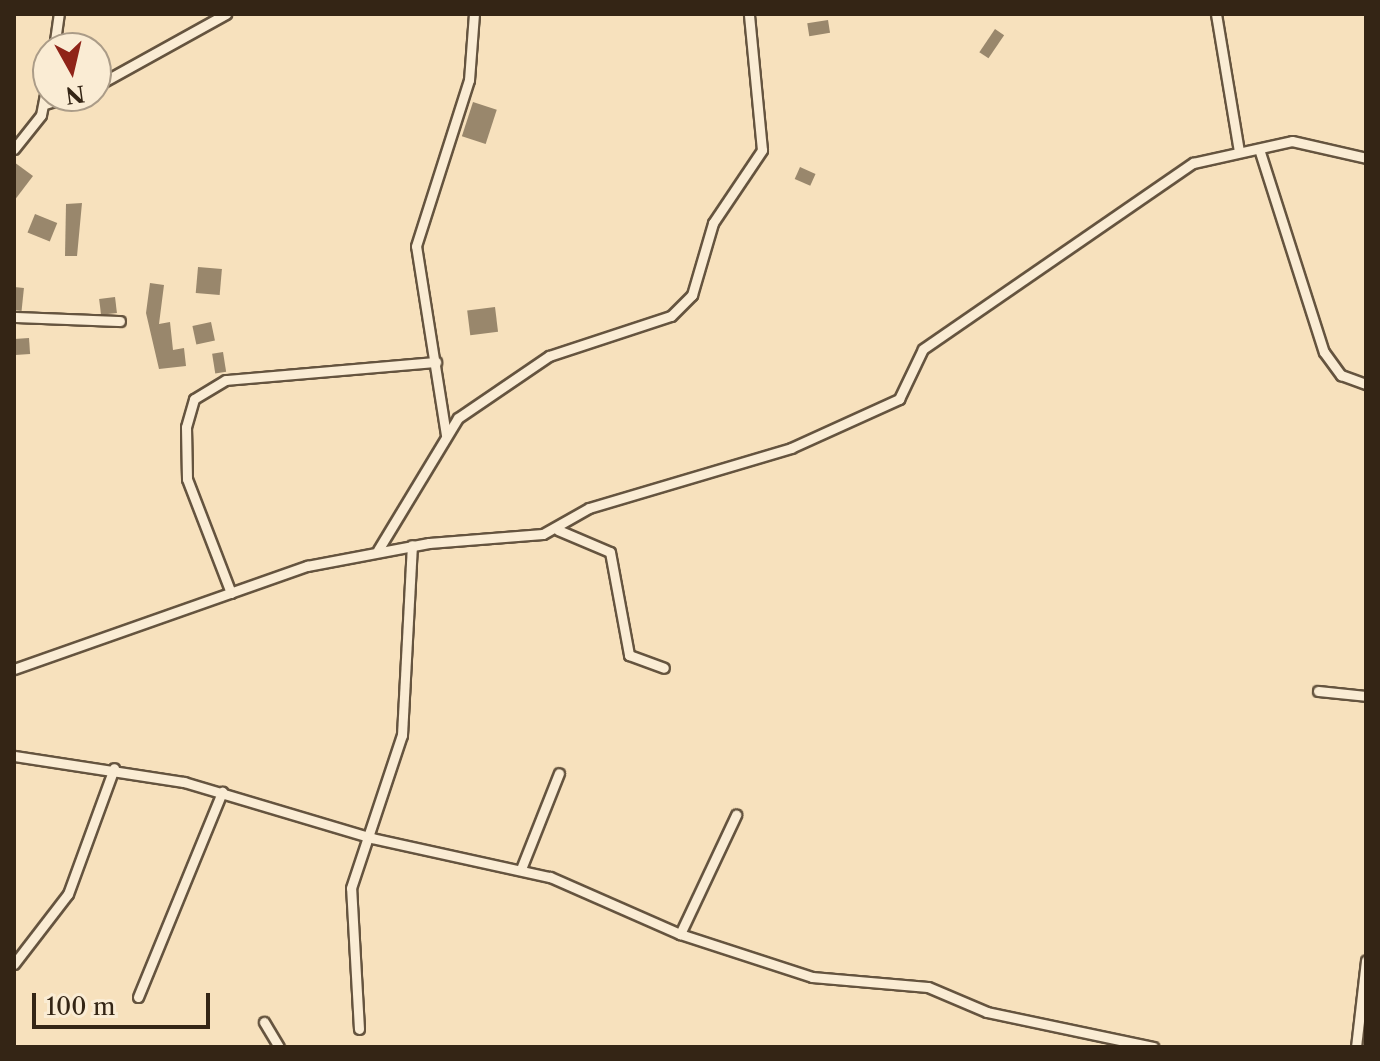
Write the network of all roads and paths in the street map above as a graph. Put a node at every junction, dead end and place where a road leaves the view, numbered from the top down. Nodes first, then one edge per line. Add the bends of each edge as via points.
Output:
1 (226, 14) edge
2 (474, 14) edge
3 (749, 14) edge
4 (1216, 14) edge
5 (112, 77) edge
6 (39, 112) edge
7 (14, 149) edge
8 (1239, 151) junction
9 (1260, 152) junction
10 (1366, 158) edge
11 (14, 317) edge
12 (120, 321) dead end
13 (436, 362) junction
14 (1366, 384) edge
15 (446, 435) junction
16 (558, 530) junction
17 (412, 545) junction
18 (378, 550) junction
19 (231, 593) junction
20 (664, 668) dead end
21 (14, 669) edge
22 (1318, 691) dead end
23 (1366, 696) edge
24 (14, 756) edge
25 (114, 768) junction
26 (559, 773) dead end
27 (222, 792) junction
28 (736, 815) dead end
29 (372, 838) junction
30 (521, 869) junction
31 (680, 934) junction
32 (1366, 961) edge
33 (14, 964) edge
34 (138, 997) dead end
35 (264, 1022) dead end
36 (359, 1029) dead end
37 (279, 1047) edge
38 (1153, 1047) edge
39 (1356, 1047) edge

1 - 5 street
2 - 13 street via 469,80 416,246
3 - 15 street via 762,150 713,223 692,295 671,316 549,356 471,408
4 - 8 street
6 - 7 street
8 - 9 street
8 - 16 street via 1193,163 923,349 899,399 791,448 589,508
9 - 10 street via 1306,141
9 - 14 street via 1324,352 1341,375
11 - 12 street
13 - 15 street
13 - 19 street via 226,380 194,399 186,427 187,479
15 - 18 street
16 - 17 street
16 - 20 street via 610,552 629,655
17 - 18 street
17 - 29 street via 407,697
18 - 19 street
19 - 21 street
22 - 23 street
24 - 25 street
25 - 27 street
25 - 33 street via 68,894
26 - 30 street
27 - 29 street
27 - 34 street
28 - 31 street
29 - 30 street
29 - 36 street via 349,913
30 - 31 street
31 - 38 street via 812,977 928,987 987,1012
32 - 39 street
35 - 37 street

